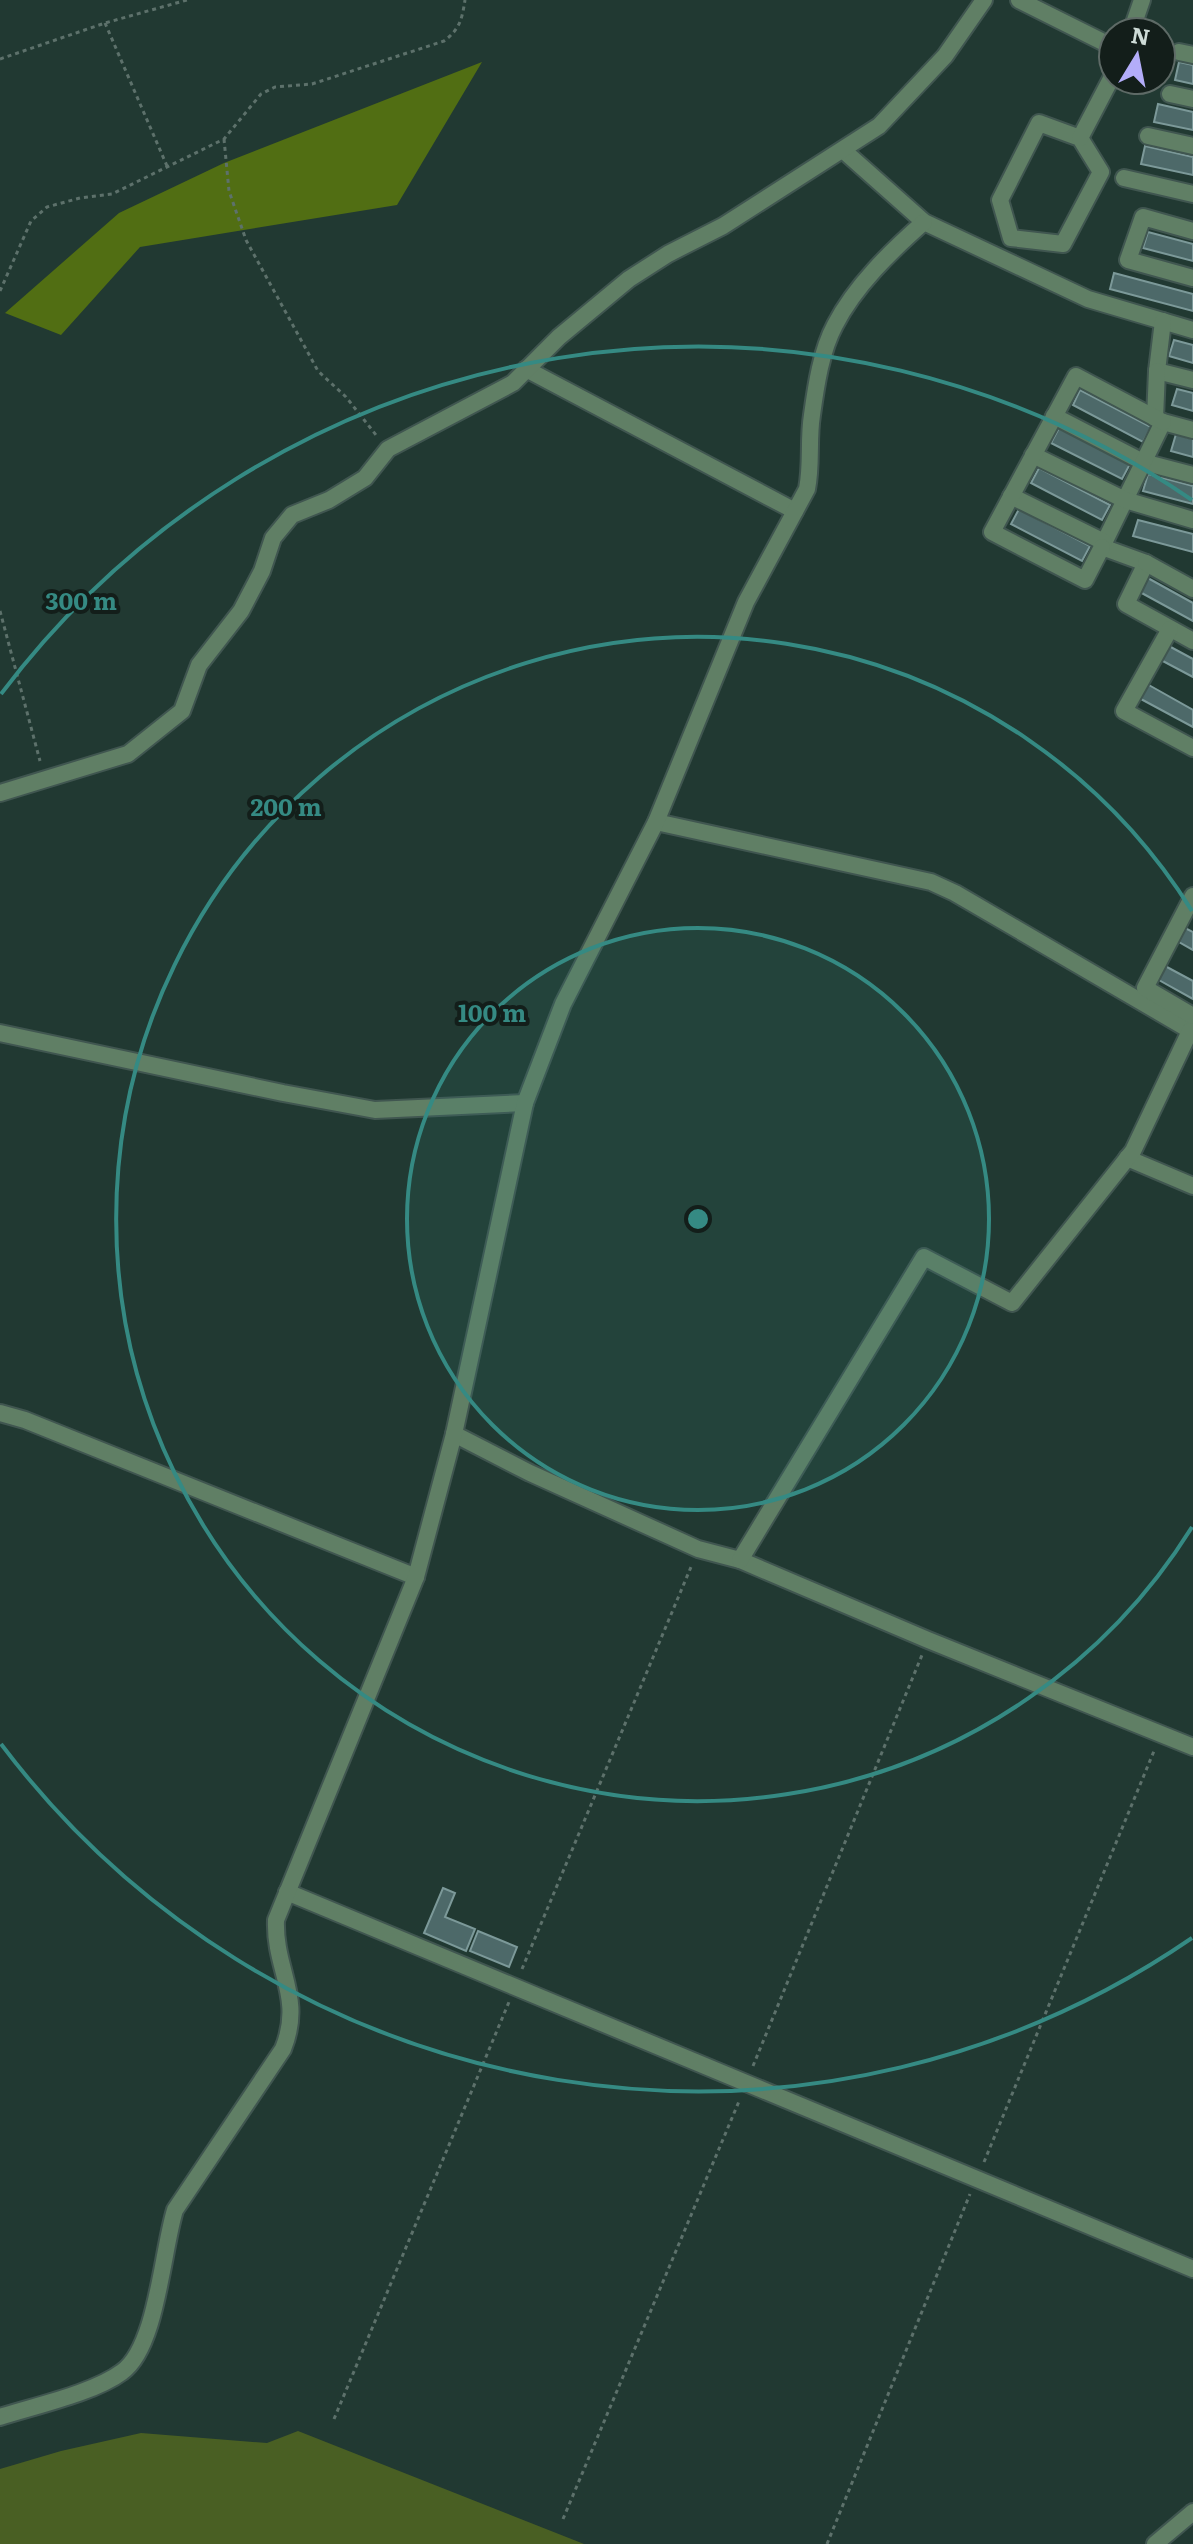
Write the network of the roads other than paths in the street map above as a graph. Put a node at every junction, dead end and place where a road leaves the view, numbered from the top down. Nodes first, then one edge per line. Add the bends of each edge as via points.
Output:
1 (984, 0) edge
2 (1019, 0) edge
3 (1097, 39) edge
4 (1102, 96) edge
5 (1148, 136) dead end
6 (1080, 138) junction
7 (1193, 146) edge
8 (844, 151) junction
9 (1124, 178) dead end
10 (1193, 194) edge
11 (924, 222) junction
12 (1193, 231) edge
13 (1193, 278) edge
14 (1163, 321) junction
15 (1193, 330) edge
16 (526, 369) junction
17 (1157, 371) junction
18 (1193, 380) edge
19 (1054, 416) junction
20 (1159, 420) junction
21 (1193, 430) edge
22 (1033, 455) junction
23 (1143, 462) junction
24 (1193, 475) edge
25 (1011, 496) junction
26 (1125, 500) junction
27 (795, 511) junction
28 (1193, 520) edge
29 (1103, 544) junction
30 (1146, 563) junction
31 (1193, 576) edge
32 (1193, 589) edge
33 (1170, 629) junction
34 (1193, 641) edge
35 (1193, 748) edge
36 (0, 793) edge
37 (656, 822) junction
38 (1193, 896) edge
39 (1188, 917) edge
40 (1192, 1027) edge
41 (0, 1033) edge
42 (525, 1103) junction
43 (1127, 1158) junction
44 (1193, 1186) edge
45 (0, 1413) edge
46 (454, 1434) junction
47 (740, 1560) junction
48 (416, 1577) junction
49 (1193, 1747) edge
50 (287, 1892) junction
51 (1193, 2269) edge
52 (0, 2417) edge
53 (1193, 2512) edge
54 (1155, 2544) edge

1 - 8 street via 920,85 879,126
2 - 3 street
4 - 6 street
5 - 7 street
6 - 6 street via 1101,172 1063,244 1011,238 1000,200 1039,123
8 - 11 street
8 - 16 street via 629,279
9 - 10 street
11 - 14 street via 1088,299
11 - 27 street via 853,296 833,327 811,417 807,489
12 - 13 street via 1143,217 1128,260
14 - 15 street
14 - 17 street
16 - 27 street
16 - 36 street via 513,383 388,449 365,478 292,515 273,538 241,611 199,665 182,711 128,754
17 - 18 street
17 - 20 street
19 - 20 street via 1076,376
19 - 22 street
19 - 23 street
20 - 21 street
20 - 23 street
22 - 25 street
22 - 26 street
23 - 24 street
23 - 26 street
25 - 29 street
25 - 29 street via 992,532 1085,580
26 - 28 street
26 - 29 street
27 - 37 street via 746,602
29 - 30 street
30 - 31 street
30 - 32 street
30 - 33 street via 1126,604
33 - 34 street
33 - 35 street via 1124,711
37 - 40 street via 931,882
37 - 42 street via 563,1004
38 - 39 street
39 - 40 street via 1145,988
40 - 43 street
41 - 42 street via 375,1110
42 - 46 street
43 - 44 street
43 - 47 street via 1012,1303 924,1257
45 - 48 street
46 - 47 street via 698,1549
46 - 48 street
47 - 49 street
48 - 50 street
50 - 51 street
50 - 52 street via 276,1936 290,2001 289,2034 175,2210 140,2350 123,2372 97,2386
53 - 54 street

